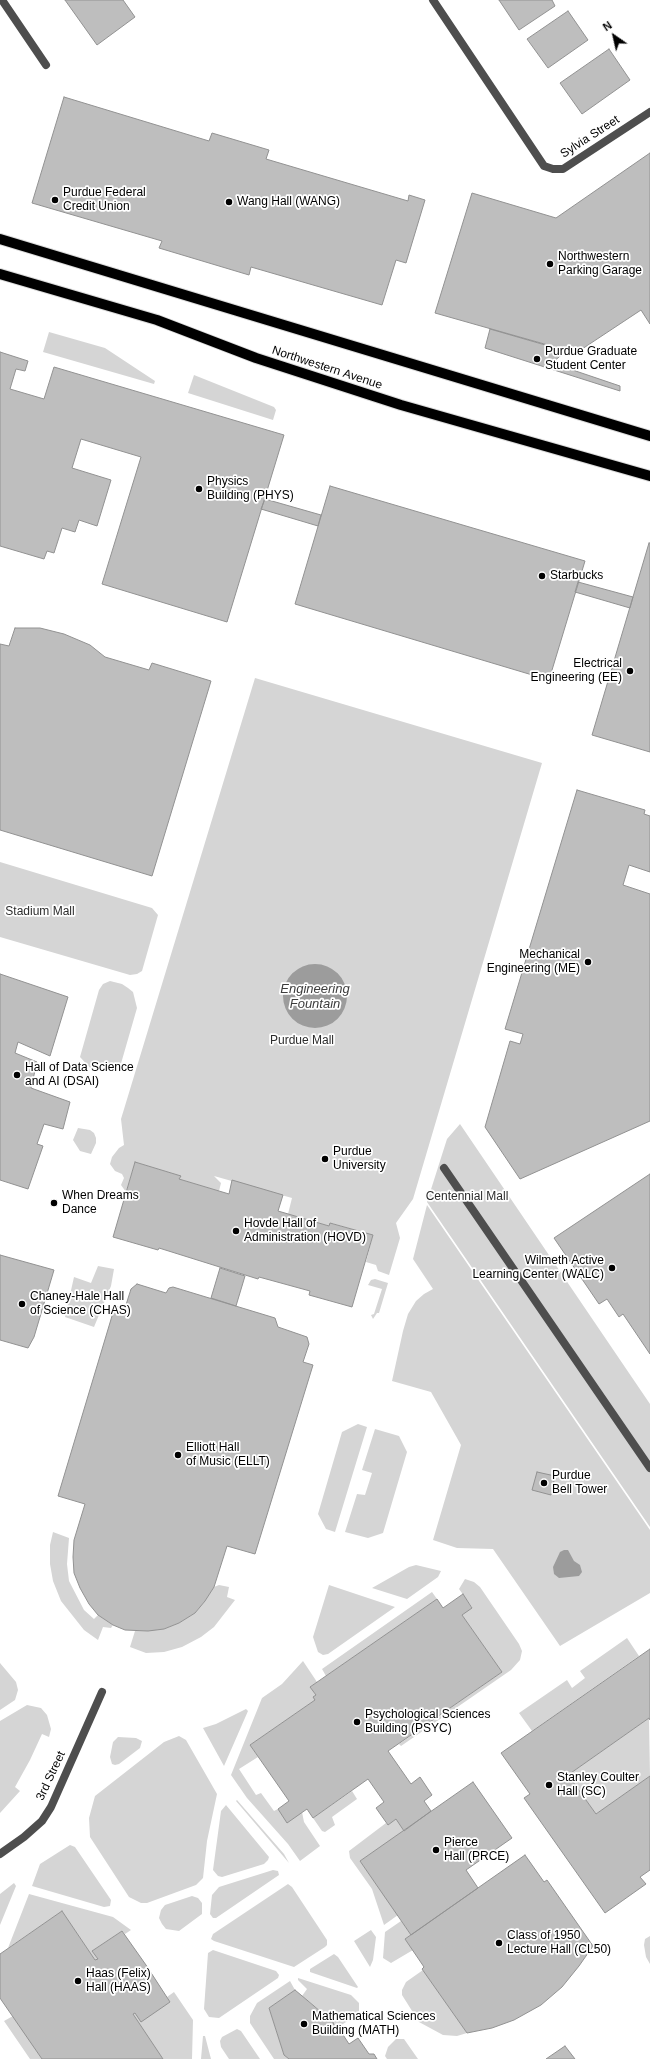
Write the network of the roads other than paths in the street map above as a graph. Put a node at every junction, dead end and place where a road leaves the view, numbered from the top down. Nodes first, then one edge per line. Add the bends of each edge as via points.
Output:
1 (2, 0) edge
2 (433, 0) edge
3 (46, 65) dead end
4 (650, 112) edge
5 (0, 239) edge
6 (0, 274) edge
7 (650, 436) edge
8 (650, 476) edge
9 (444, 1168) dead end
10 (650, 1468) edge
11 (102, 1692) dead end
12 (0, 1854) edge

1 - 3 street
2 - 4 street, Sylvia Street via 544,166 563,169
5 - 7 main road
6 - 8 main road, Northwestern Avenue via 157,320 256,358 401,405
9 - 10 street
11 - 12 street, 3rd Street via 51,1807 24,1837

